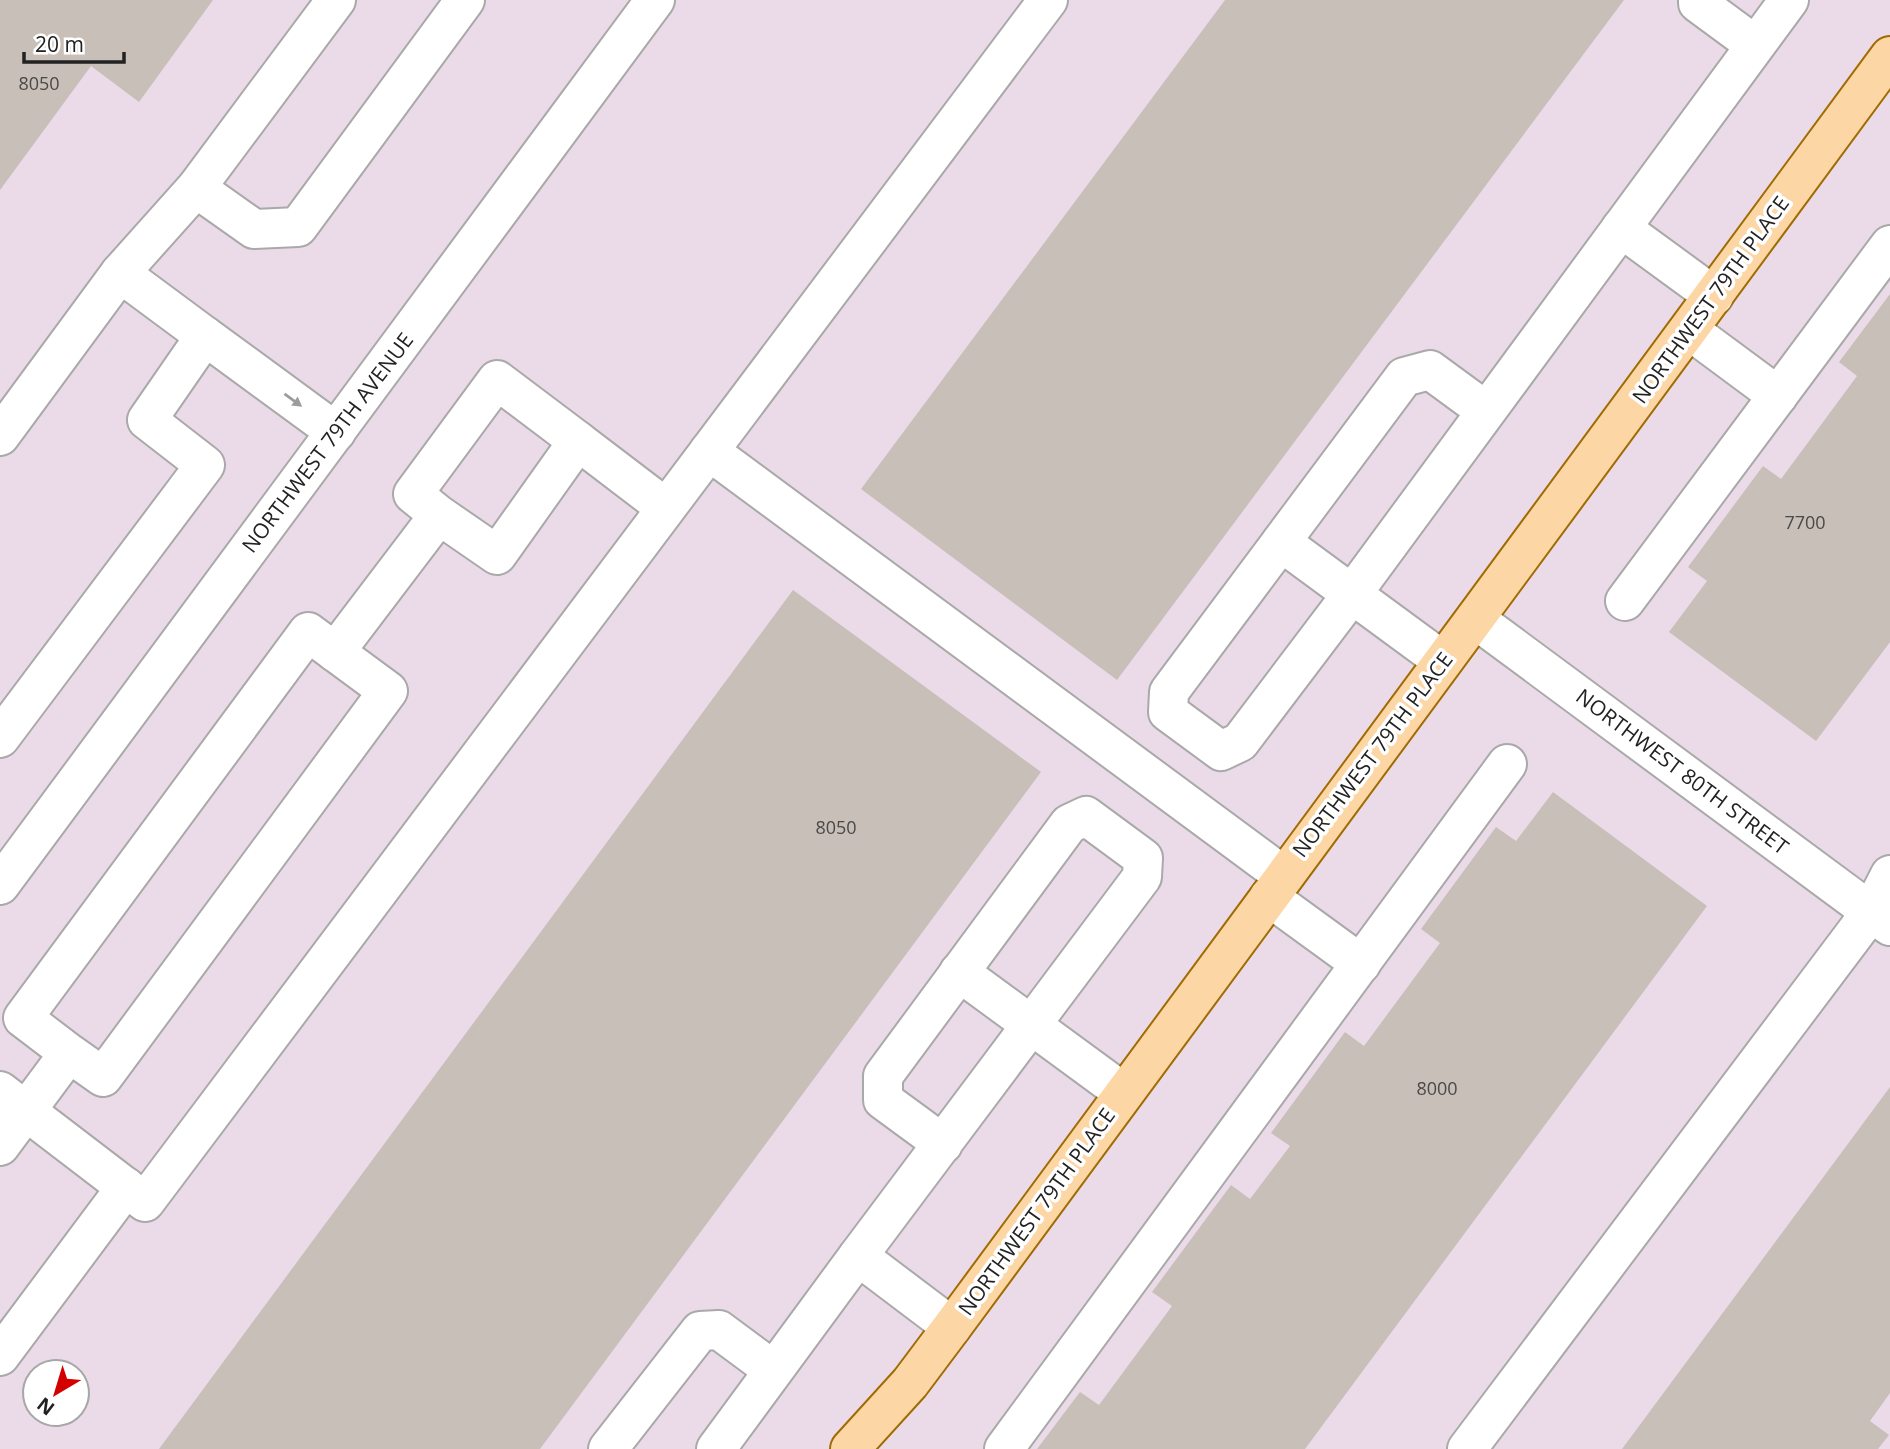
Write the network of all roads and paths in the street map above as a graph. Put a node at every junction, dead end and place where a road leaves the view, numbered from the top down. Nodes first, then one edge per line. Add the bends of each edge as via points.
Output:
1 (336, 0) edge
2 (465, 0) edge
3 (655, 0) edge
4 (1048, 0) edge
5 (1698, 0) edge
6 (1789, 0) edge
7 (1755, 46) junction
8 (1890, 56) edge
9 (195, 188) junction
10 (1621, 228) junction
11 (1890, 245) edge
12 (120, 273) junction
13 (1714, 296) junction
14 (1689, 330) junction
15 (205, 336) junction
16 (1778, 396) junction
17 (1486, 411) junction
18 (336, 432) junction
19 (0, 436) edge
20 (578, 441) junction
21 (709, 451) junction
22 (666, 508) junction
23 (439, 515) junction
24 (1282, 542) junction
25 (1352, 594) junction
26 (1625, 601) dead end
27 (1475, 619) junction
28 (335, 652) junction
29 (1443, 661) junction
30 (0, 738) edge
31 (1507, 764) dead end
32 (1890, 875) edge
33 (0, 885) edge
34 (1277, 887) junction
35 (1880, 919) edge
36 (1361, 964) junction
37 (959, 972) junction
38 (1032, 1025) junction
39 (69, 1053) junction
40 (1124, 1093) junction
41 (13, 1101) edge
42 (943, 1144) junction
43 (0, 1146) edge
44 (125, 1187) junction
45 (858, 1256) junction
46 (952, 1327) junction
47 (0, 1356) edge
48 (774, 1370) junction
49 (608, 1449) edge
50 (716, 1449) edge
51 (850, 1449) edge
52 (1004, 1449) edge
53 (1467, 1449) edge

1 - 9 street
2 - 9 street via 298,227 254,229
3 - 18 street, NORTHWEST 79TH AVENUE
4 - 21 street
5 - 7 street
6 - 7 street
7 - 10 street
8 - 13 main road, NORTHWEST 79TH PLACE
9 - 12 street
10 - 13 street
10 - 17 street
11 - 16 street
12 - 15 street
12 - 19 street
13 - 14 main road, NORTHWEST 79TH PLACE
14 - 16 street
14 - 27 main road, NORTHWEST 79TH PLACE
15 -> 18 street
15 - 30 street via 147,421 205,465
16 - 26 street
17 - 24 street via 1430,370 1404,377
17 - 25 street
18 - 33 street, NORTHWEST 79TH AVENUE
20 - 22 street
20 - 23 street via 497,555
20 - 23 street via 497,380 413,494
21 - 22 street
21 - 34 street
22 - 44 street via 145,1202
23 - 28 street
24 - 25 street
24 - 25 street via 1170,692 1168,712 1221,751 1240,742
25 - 29 street
27 - 29 main road, NORTHWEST 79TH PLACE
27 - 35 street, NORTHWEST 80TH STREET
28 - 39 street via 308,632 23,1018
28 - 39 street via 388,691 103,1077
29 - 34 main road, NORTHWEST 79TH PLACE
31 - 36 street
32 - 35 street
34 - 36 street
34 - 40 main road, NORTHWEST 79TH PLACE
35 - 53 street
36 - 52 street
37 - 38 street
37 - 38 street via 1069,824 1086,816 1143,858 1142,877
37 - 42 street via 883,1076 883,1100
38 - 40 street
38 - 42 street
39 - 41 street
40 - 46 main road, NORTHWEST 79TH PLACE
41 - 43 street
41 - 44 street
42 - 45 street
44 - 47 street
45 - 46 street
45 - 48 street
46 - 51 main road, NORTHWEST 79TH PLACE
48 - 49 street via 719,1330 700,1331
48 - 50 street

